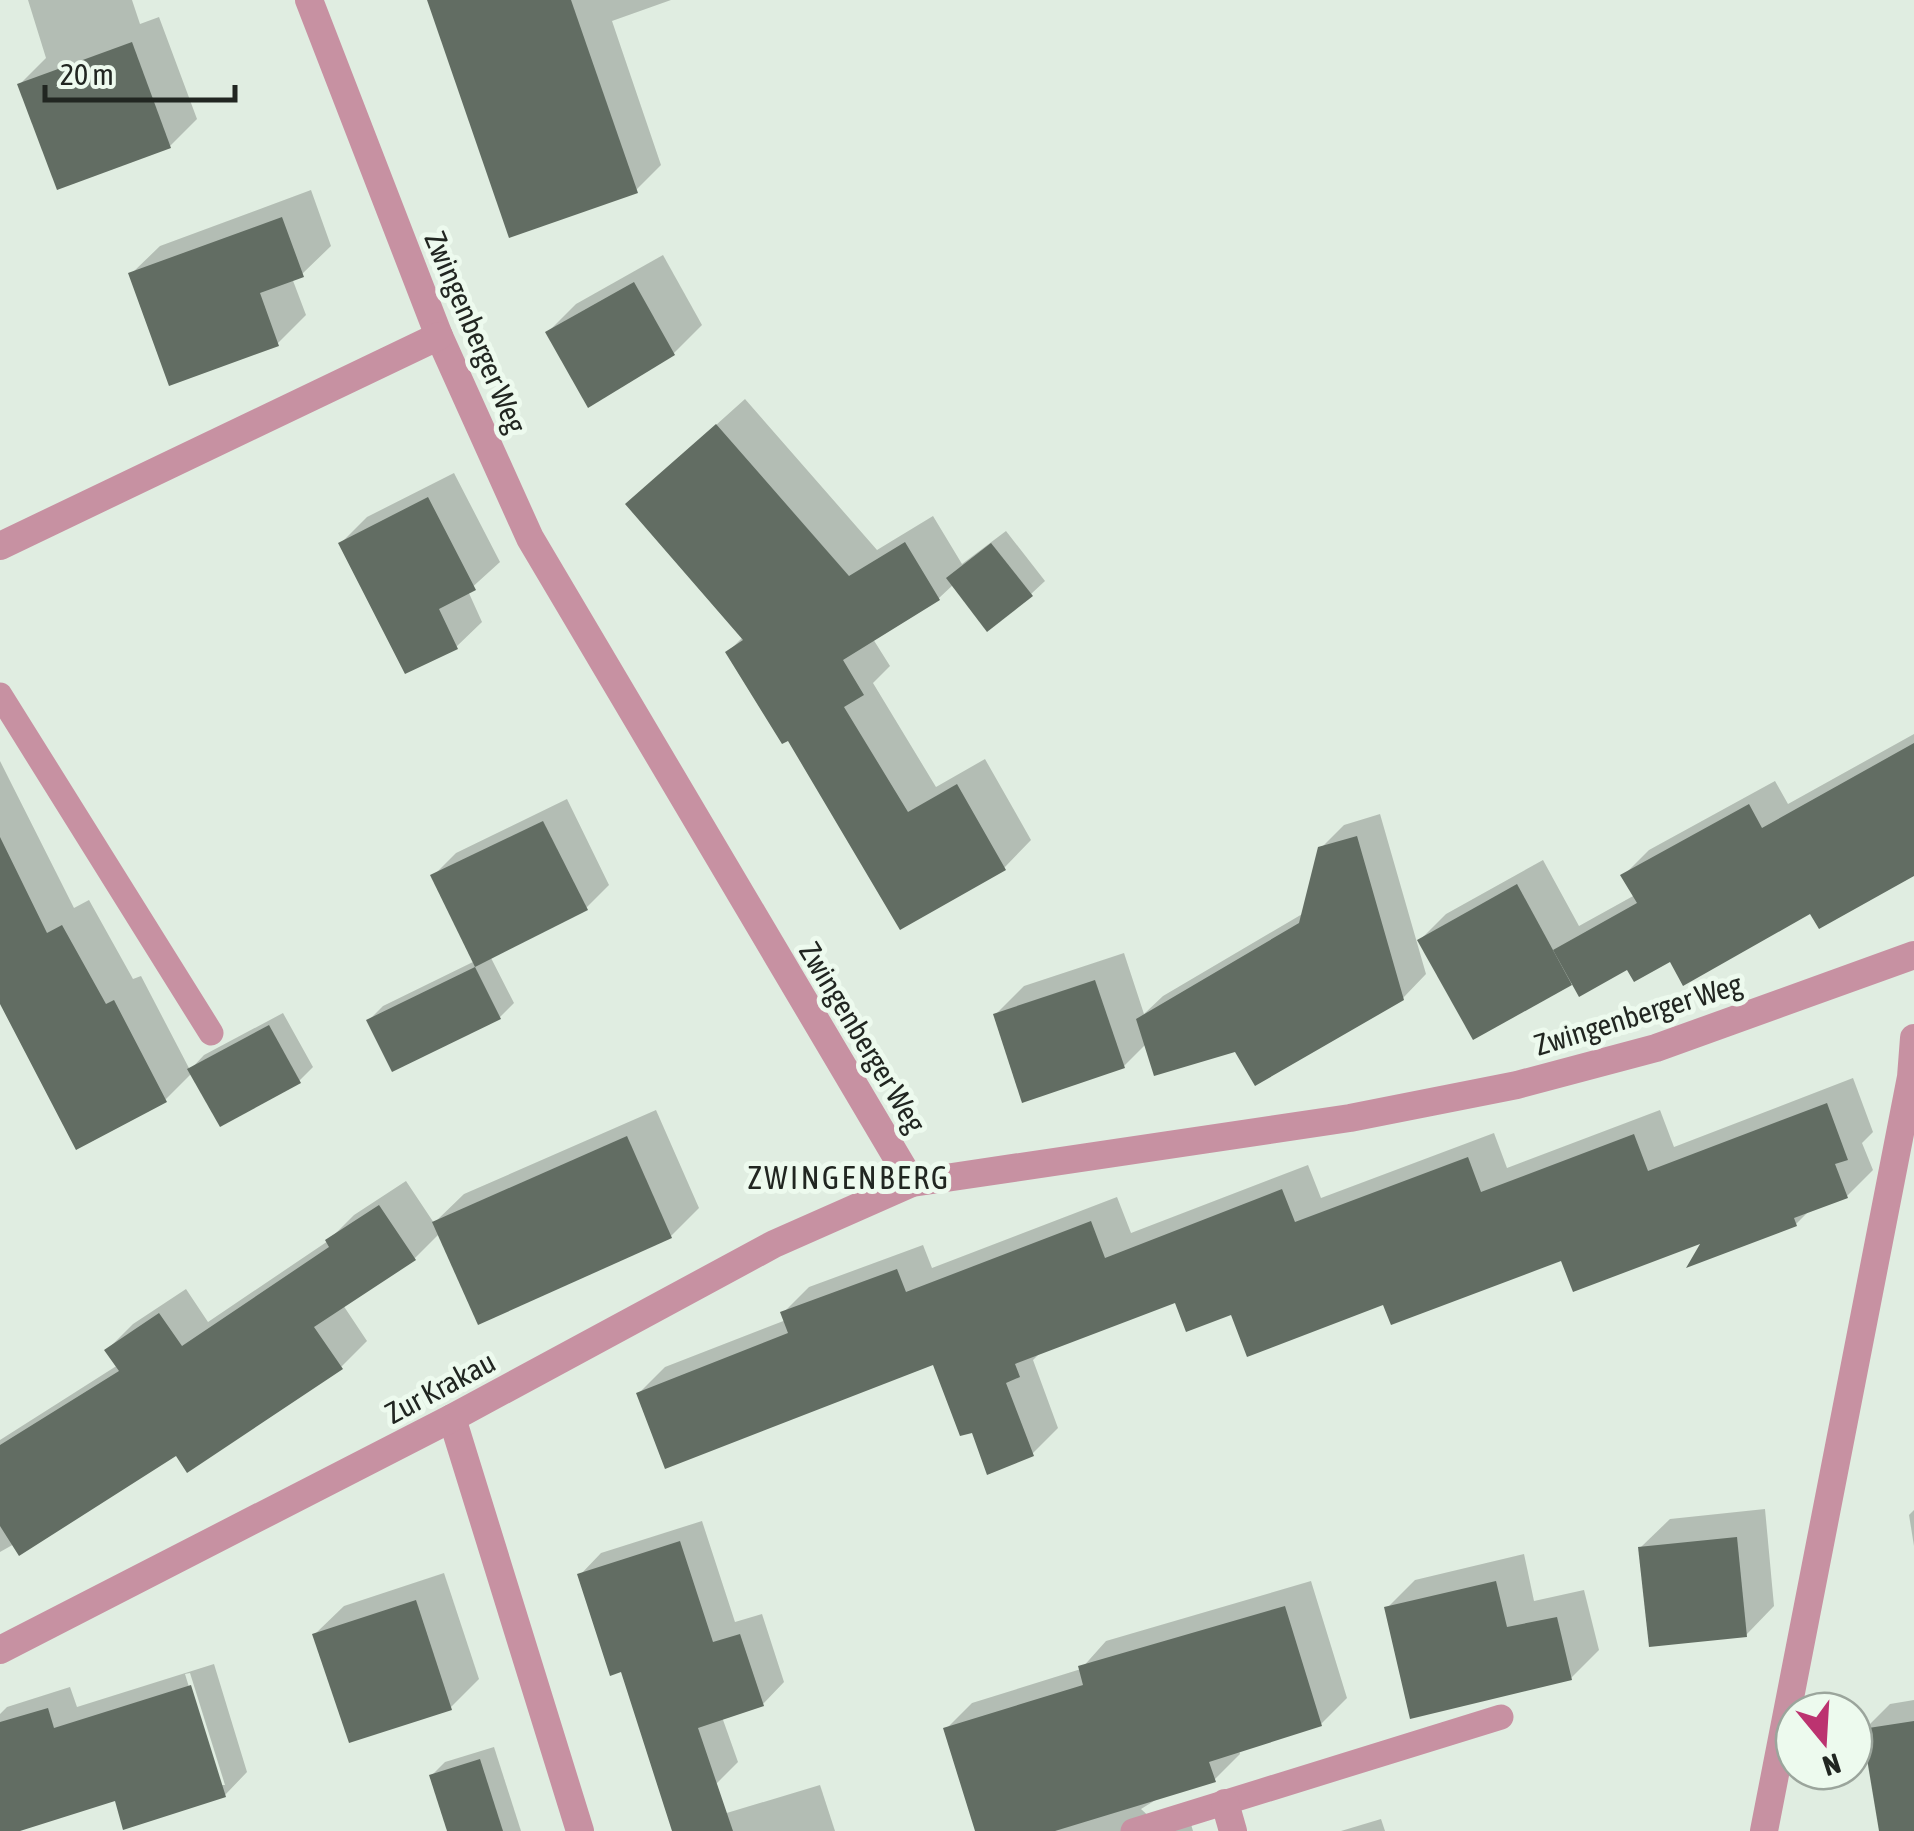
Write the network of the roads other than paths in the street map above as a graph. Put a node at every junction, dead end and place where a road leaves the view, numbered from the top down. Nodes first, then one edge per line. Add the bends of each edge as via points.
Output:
1 (309, 0) edge
2 (439, 336) junction
3 (0, 546) edge
4 (0, 695) edge
5 (1914, 955) edge
6 (211, 1033) dead end
7 (1914, 1038) edge
8 (912, 1183) junction
9 (452, 1418) junction
10 (0, 1650) edge
11 (1501, 1717) dead end
12 (1225, 1803) junction
13 (580, 1831) edge
14 (1133, 1831) edge
15 (1232, 1831) edge
16 (1764, 1831) edge

1 - 2 street, Zwingenberger Weg
2 - 3 street
2 - 8 street, Zwingenberger Weg via 530,538
4 - 6 lane
5 - 8 street, Zwingenberger Weg via 1656,1048 1517,1085 1350,1118
7 - 16 street via 1912,1077
8 - 9 street, Zur Krakau via 774,1244
9 - 10 street, Zur Krakau
9 - 13 street
11 - 12 lane
12 - 14 lane
12 - 15 street

